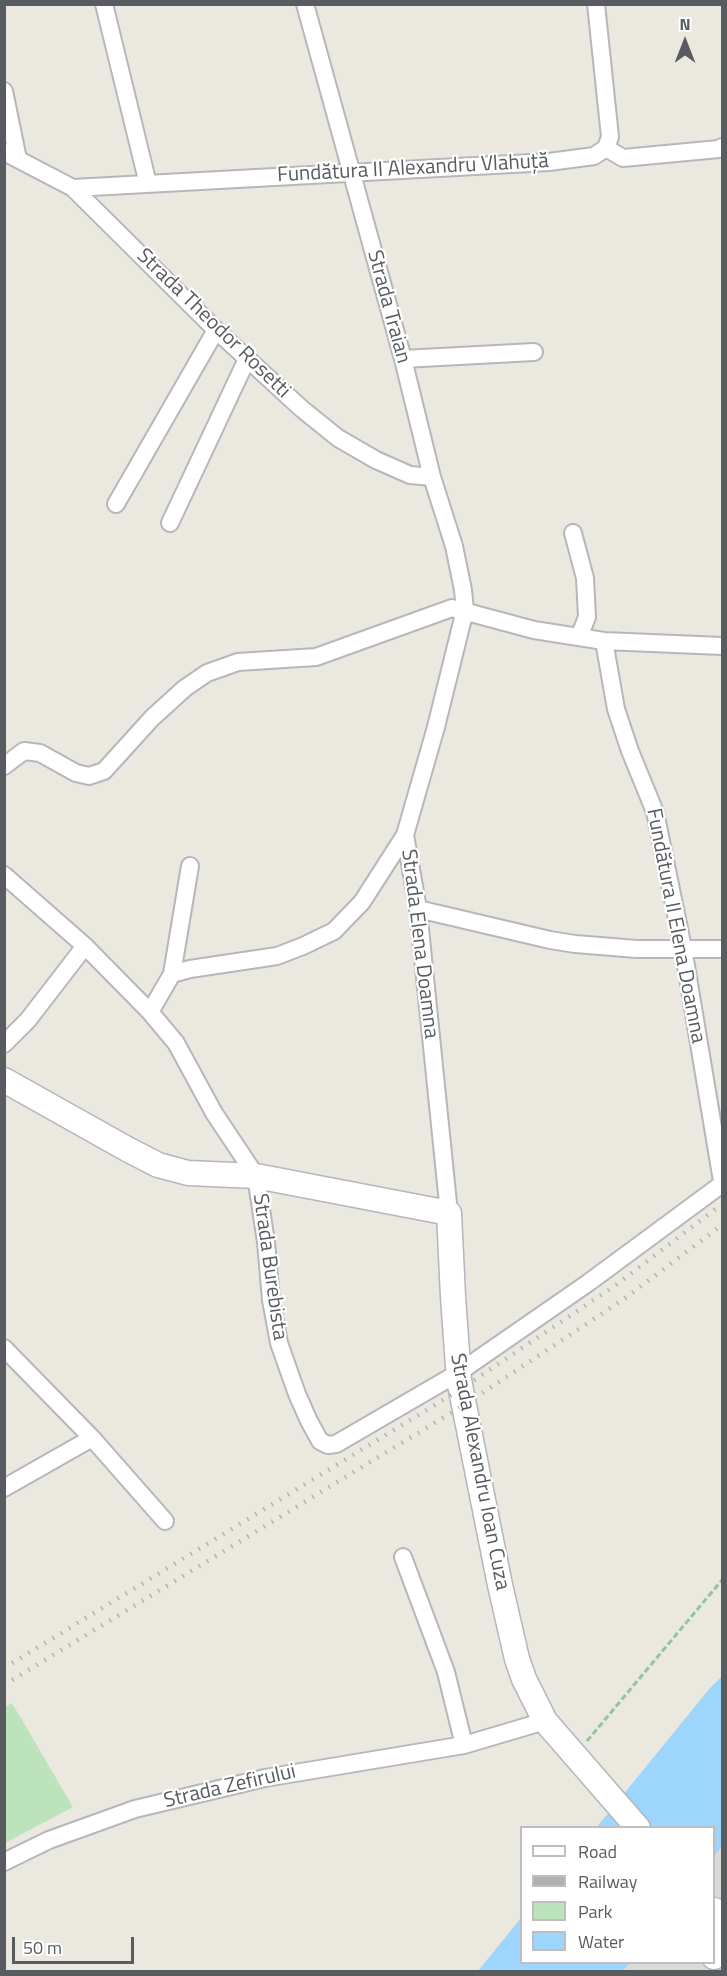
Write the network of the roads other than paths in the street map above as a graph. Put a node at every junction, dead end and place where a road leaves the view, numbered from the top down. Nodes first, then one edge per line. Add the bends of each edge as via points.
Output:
1 (104, 4) edge
2 (306, 4) edge
3 (596, 4) edge
4 (4, 90) edge
5 (723, 147) edge
6 (606, 148) junction
7 (11, 156) edge
8 (351, 174) junction
9 (148, 184) junction
10 (73, 188) junction
11 (216, 330) junction
12 (534, 352) dead end
13 (247, 359) junction
14 (403, 359) junction
15 (432, 477) junction
16 (116, 504) dead end
17 (170, 523) dead end
18 (573, 533) dead end
19 (465, 610) junction
20 (579, 637) junction
21 (604, 640) junction
22 (723, 646) edge
23 (4, 766) edge
24 (405, 835) junction
25 (190, 866) dead end
26 (4, 875) edge
27 (418, 909) junction
28 (85, 946) junction
29 (683, 948) junction
30 (723, 949) edge
31 (171, 974) junction
32 (150, 1012) junction
33 (4, 1044) edge
34 (4, 1080) edge
35 (256, 1176) junction
36 (723, 1183) edge
37 (449, 1213) junction
38 (4, 1348) edge
39 (458, 1374) junction
40 (92, 1438) junction
41 (4, 1488) edge
42 (165, 1521) dead end
43 (403, 1557) dead end
44 (545, 1721) junction
45 (464, 1745) junction
46 (637, 1826) edge
47 (4, 1862) edge
48 (715, 1911) edge
49 (723, 1929) edge
50 (715, 1955) edge

1 - 9 street
2 - 8 street, Strada Traian
3 - 6 street via 610,124
4 - 7 street
5 - 6 street via 623,158
6 - 8 street, Fundătura II Alexandru Vlahuță via 582,159
7 - 10 street, Strada Theodor Rosetti
8 - 9 street, Fundătura II Alexandru Vlahuță
8 - 14 street, Strada Traian
9 - 10 street, Fundătura II Alexandru Vlahuță
10 - 11 street, Strada Theodor Rosetti
11 - 13 street, Strada Theodor Rosetti
11 - 16 street
12 - 14 street
13 - 15 street, Strada Theodor Rosetti via 338,438 410,475
13 - 17 street
14 - 15 street, Strada Traian
15 - 19 street, Strada Traian via 454,546
18 - 20 street via 585,578 587,617
19 - 20 street via 534,630
19 - 23 street via 443,610 316,657 238,662 207,673 152,718 104,771 90,776 76,773 40,753 24,752
19 - 24 street, Strada Elena Doamna
20 - 21 street
21 - 22 street
21 - 29 street, Fundătura II Elena Doamna via 616,709 655,812
24 - 27 street, Strada Elena Doamna
24 - 31 street via 362,902 334,931 277,956
25 - 31 street
26 - 28 street
27 - 29 street via 575,944
27 - 37 street, Strada Elena Doamna
28 - 32 street
28 - 33 street via 28,1020
29 - 30 street
29 - 36 street, Fundătura II Elena Doamna
31 - 32 street
32 - 35 street via 176,1043 214,1113
34 - 35 street via 158,1165 188,1173
35 - 37 street
35 - 39 street, Strada Burebista via 279,1343 297,1394 320,1441 336,1444
36 - 39 street
37 - 39 street, Strada Alexandru Ioan Cuza
38 - 40 street
39 - 44 street, Strada Alexandru Ioan Cuza via 511,1632 524,1678
40 - 41 street
40 - 42 street
43 - 45 street via 446,1672
44 - 45 street, Strada Zefirului
44 - 46 street, Strada Alexandru Ioan Cuza
45 - 47 street, Strada Zefirului via 265,1778 135,1809 49,1840
48 - 49 street
49 - 50 street

